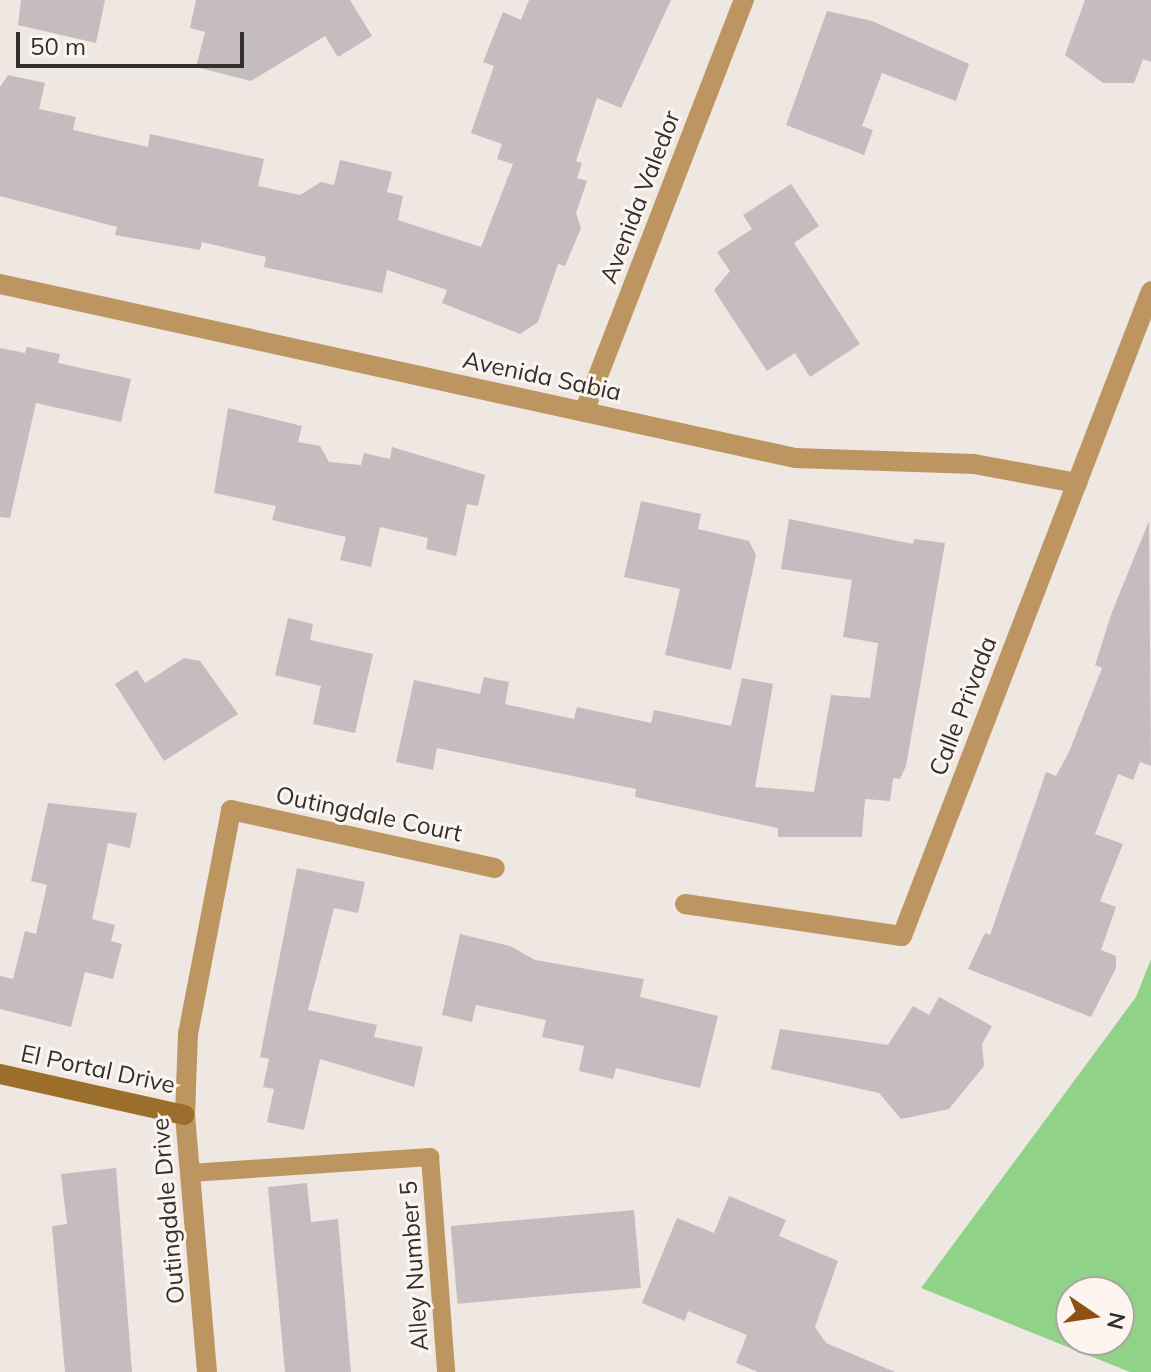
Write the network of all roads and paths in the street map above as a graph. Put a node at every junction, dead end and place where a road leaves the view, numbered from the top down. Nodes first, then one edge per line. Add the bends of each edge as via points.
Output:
1 (744, 0) edge
2 (0, 284) edge
3 (1151, 291) edge
4 (584, 412) junction
5 (1077, 483) junction
6 (231, 810) joint
7 (495, 868) dead end
8 (685, 904) dead end
9 (0, 1074) edge
10 (185, 1115) junction
11 (190, 1173) junction
12 (207, 1372) edge
13 (446, 1372) edge

1 - 4 street, Avenida Valedor
2 - 4 street, Avenida Sabia
3 - 5 street, Calle Privada
4 - 5 street, Avenida Sabia via 795,458 974,464
5 - 8 street, Calle Privada via 902,936
6 - 7 street, Outingdale Court
6 - 10 street, Outingdale Drive via 199,960
9 - 10 street, El Portal Drive
10 - 11 street, Outingdale Drive
11 - 12 street, Outingdale Drive
11 - 13 lane, Alley Number 5 via 430,1157

